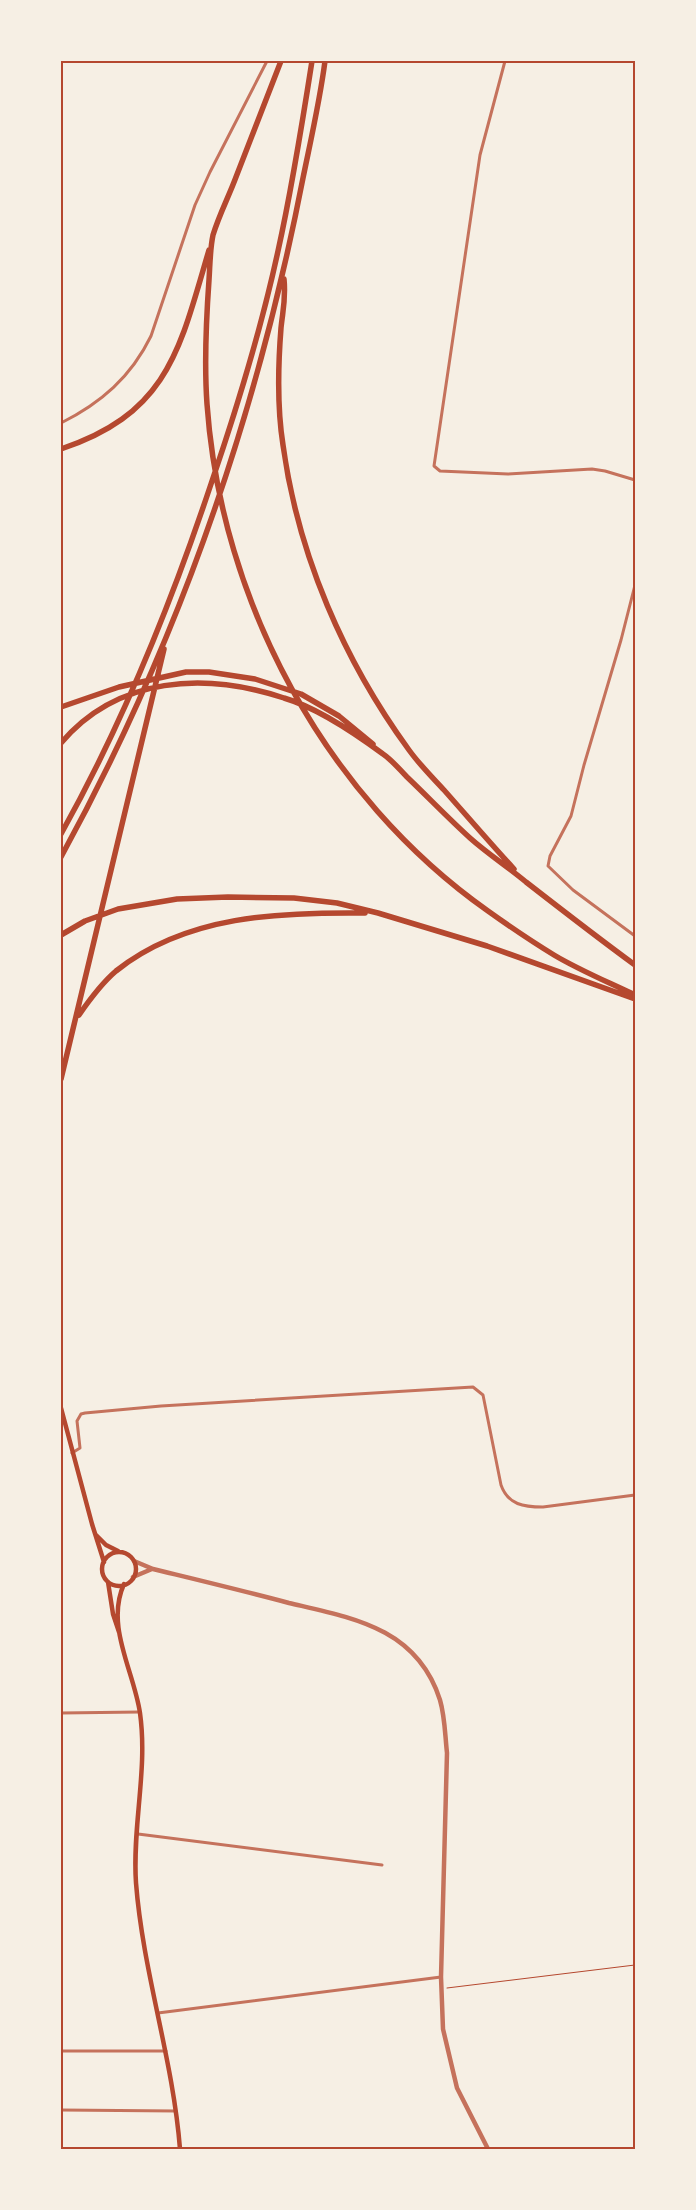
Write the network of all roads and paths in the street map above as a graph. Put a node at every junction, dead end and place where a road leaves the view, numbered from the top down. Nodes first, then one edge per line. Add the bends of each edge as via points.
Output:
1 (267, 61) edge
2 (281, 61) edge
3 (312, 61) edge
4 (325, 61) edge
5 (505, 61) edge
6 (213, 236) junction
7 (284, 276) junction
8 (61, 423) edge
9 (61, 449) edge
10 (635, 480) edge
11 (635, 585) edge
12 (165, 640) junction
13 (61, 707) edge
14 (61, 743) edge
15 (384, 754) junction
16 (61, 834) edge
17 (61, 857) edge
18 (526, 882) junction
19 (378, 913) junction
20 (61, 935) edge
21 (635, 936) edge
22 (635, 965) edge
23 (635, 995) edge
24 (635, 998) edge
25 (76, 1018) junction
26 (61, 1079) edge
27 (61, 1408) edge
28 (72, 1453) junction
29 (635, 1495) edge
30 (95, 1534) junction
31 (121, 1552) junction
32 (134, 1561) junction
33 (104, 1562) junction
34 (153, 1569) junction
35 (133, 1577) junction
36 (108, 1582) junction
37 (124, 1584) junction
38 (120, 1635) junction
39 (140, 1712) junction
40 (61, 1713) edge
41 (138, 1834) junction
42 (382, 1865) dead end
43 (635, 1965) edge
44 (441, 1977) junction
45 (442, 1989) junction
46 (158, 2013) junction
47 (61, 2051) edge
48 (166, 2051) junction
49 (61, 2110) edge
50 (177, 2111) junction
51 (180, 2149) edge
52 (488, 2149) edge

1 - 8 street via 195,205 145,348 118,385 86,410
2 - 6 highway
3 - 16 highway via 278,251 230,428 183,567 149,650
4 - 7 highway
5 - 10 street via 480,155 434,466 440,471 508,474 592,470
6 - 9 highway via 185,332 158,385 138,406 107,429
6 - 23 highway via 204,366 209,437 218,492 244,585 295,696 331,752 374,807 414,850 486,910 556,956
7 - 12 highway via 241,432 194,569
7 - 18 highway via 286,300 279,397 283,445 310,558 328,609 367,686 409,752
11 - 21 street via 571,816 548,866 573,890
12 - 17 highway via 88,809
12 - 25 highway
13 - 15 highway via 118,687 186,672 209,672 255,679 301,694 351,725
14 - 15 highway via 102,706 149,688 190,682 239,687 285,698 322,715
15 - 18 highway via 470,838
18 - 22 highway
19 - 20 highway via 337,903 294,898 177,899 118,909 85,921
19 - 24 highway via 487,946
19 - 25 highway via 311,912 257,916 193,931 152,949 116,971
25 - 26 highway
27 - 28 main road
28 - 29 street via 80,1448 76,1421 85,1413 473,1388 483,1395 501,1485 510,1500 528,1507 543,1507
28 - 30 main road
30 - 31 main road via 106,1545
30 - 33 main road
31 - 32 main road
31 - 33 main road via 111,1554
32 - 34 street
32 - 35 main road
33 - 36 main road via 102,1572
34 - 35 street
34 - 44 street via 373,1625 389,1633 417,1658 435,1686 440,1701 447,1753
35 - 37 main road
36 - 37 main road
36 - 38 main road
37 - 38 main road via 118,1603
38 - 39 main road
39 - 40 street
39 - 41 main road via 142,1783
41 - 42 street
41 - 46 main road via 136,1884
43 - 45 path
44 - 45 street
44 - 46 street
45 - 52 street via 448,2058 457,2088
46 - 48 main road
47 - 48 street
48 - 50 main road
49 - 50 street
50 - 51 main road

